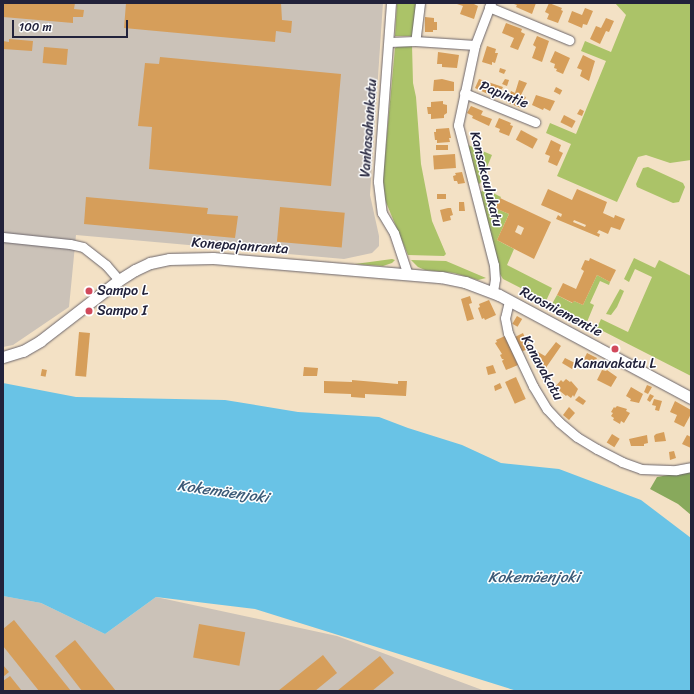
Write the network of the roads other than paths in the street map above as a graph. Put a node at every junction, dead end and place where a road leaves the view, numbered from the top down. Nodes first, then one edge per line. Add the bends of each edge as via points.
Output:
1 (392, 3) edge
2 (420, 3) edge
3 (490, 5) edge
4 (569, 40) dead end
5 (415, 41) junction
6 (390, 42) junction
7 (475, 45) junction
8 (464, 93) junction
9 (535, 122) dead end
10 (3, 237) edge
11 (408, 274) junction
12 (119, 280) junction
13 (493, 292) junction
14 (509, 301) junction
15 (3, 357) edge
16 (691, 398) edge
17 (691, 467) edge

1 - 6 street, Vanhasahankatu
2 - 5 street
3 - 4 street
3 - 7 street, Kansakoulukatu
5 - 6 street
5 - 7 street
6 - 11 street, Vanhasahankatu via 378,182 382,213 394,234
7 - 8 street, Kansakoulukatu
8 - 9 street, Papintie
8 - 13 street, Kansakoulukatu via 458,125 494,266
10 - 12 street via 83,247 106,265
11 - 12 main road, Konepajanranta via 191,257 150,263
11 - 13 main road, Ruosniementie via 459,280
12 - 15 main road, Konepajanranta via 40,341 23,351
13 - 14 main road, Ruosniementie
14 - 16 main road, Ruosniementie
14 - 17 street, Kanavakatu via 505,318 508,334 533,386 559,422 597,449 641,469 660,471

